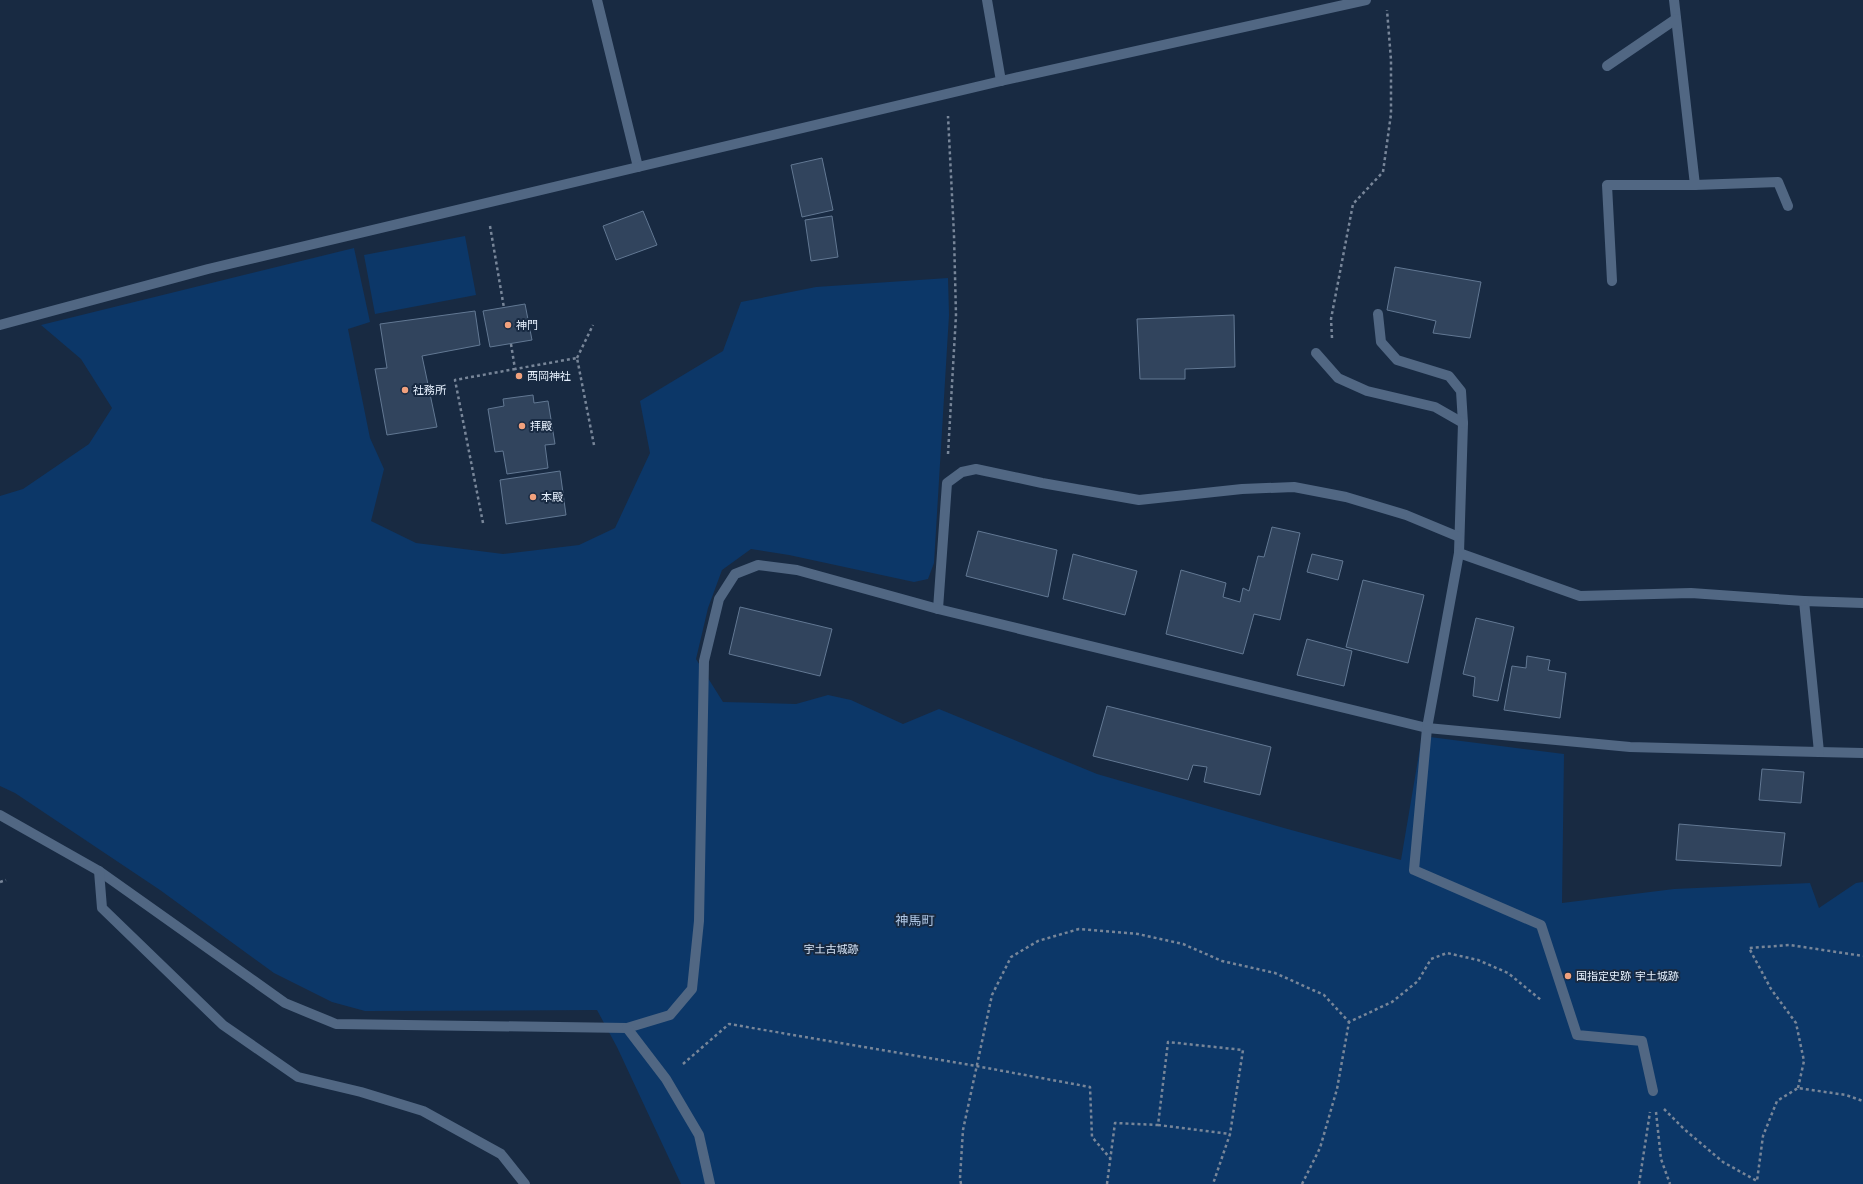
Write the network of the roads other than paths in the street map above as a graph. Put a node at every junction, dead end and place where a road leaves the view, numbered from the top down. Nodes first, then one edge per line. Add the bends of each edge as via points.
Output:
1 (597, 0) edge
2 (987, 0) edge
3 (1366, 0) edge
4 (1674, 0) edge
5 (1330, 4) edge
6 (1676, 19) junction
7 (1607, 66) dead end
8 (1001, 81) junction
9 (638, 167) junction
10 (1695, 185) junction
11 (1788, 206) dead end
12 (1612, 281) dead end
13 (1378, 314) dead end
14 (0, 325) edge
15 (1316, 353) dead end
16 (1463, 424) junction
17 (1459, 537) junction
18 (1459, 553) junction
19 (1804, 601) junction
20 (1863, 603) edge
21 (938, 609) junction
22 (1427, 728) junction
23 (1819, 752) junction
24 (1863, 753) edge
25 (0, 815) edge
26 (99, 872) junction
27 (627, 1028) junction
28 (1653, 1091) road end
29 (525, 1184) edge
30 (710, 1184) edge

1 - 9 street
2 - 8 street
3 - 5 street
4 - 6 street
5 - 8 street
6 - 7 street
6 - 10 street
8 - 9 street
9 - 14 street via 208,269
10 - 11 street via 1778,182
10 - 12 street via 1607,185
13 - 16 street via 1381,342 1397,360 1449,376 1461,391
15 - 16 street via 1338,378 1367,391 1435,407
16 - 17 street
17 - 18 street
17 - 21 street via 1406,515 1294,487 1242,489 1139,500 1042,484 976,469 962,472 947,483
18 - 19 street via 1580,596 1691,593
18 - 22 street
19 - 20 street
19 - 23 street
21 - 22 street
21 - 27 street via 796,570 758,565 735,574 720,599 704,661 699,921 692,989 670,1015
22 - 23 street via 1630,747
22 - 28 street via 1414,870 1541,925 1576,1035 1642,1040
23 - 24 street
25 - 26 street
26 - 27 street via 285,1003 336,1024
26 - 29 street via 102,908 223,1025 298,1077 361,1092 423,1111 501,1154
27 - 30 street via 666,1079 699,1135

